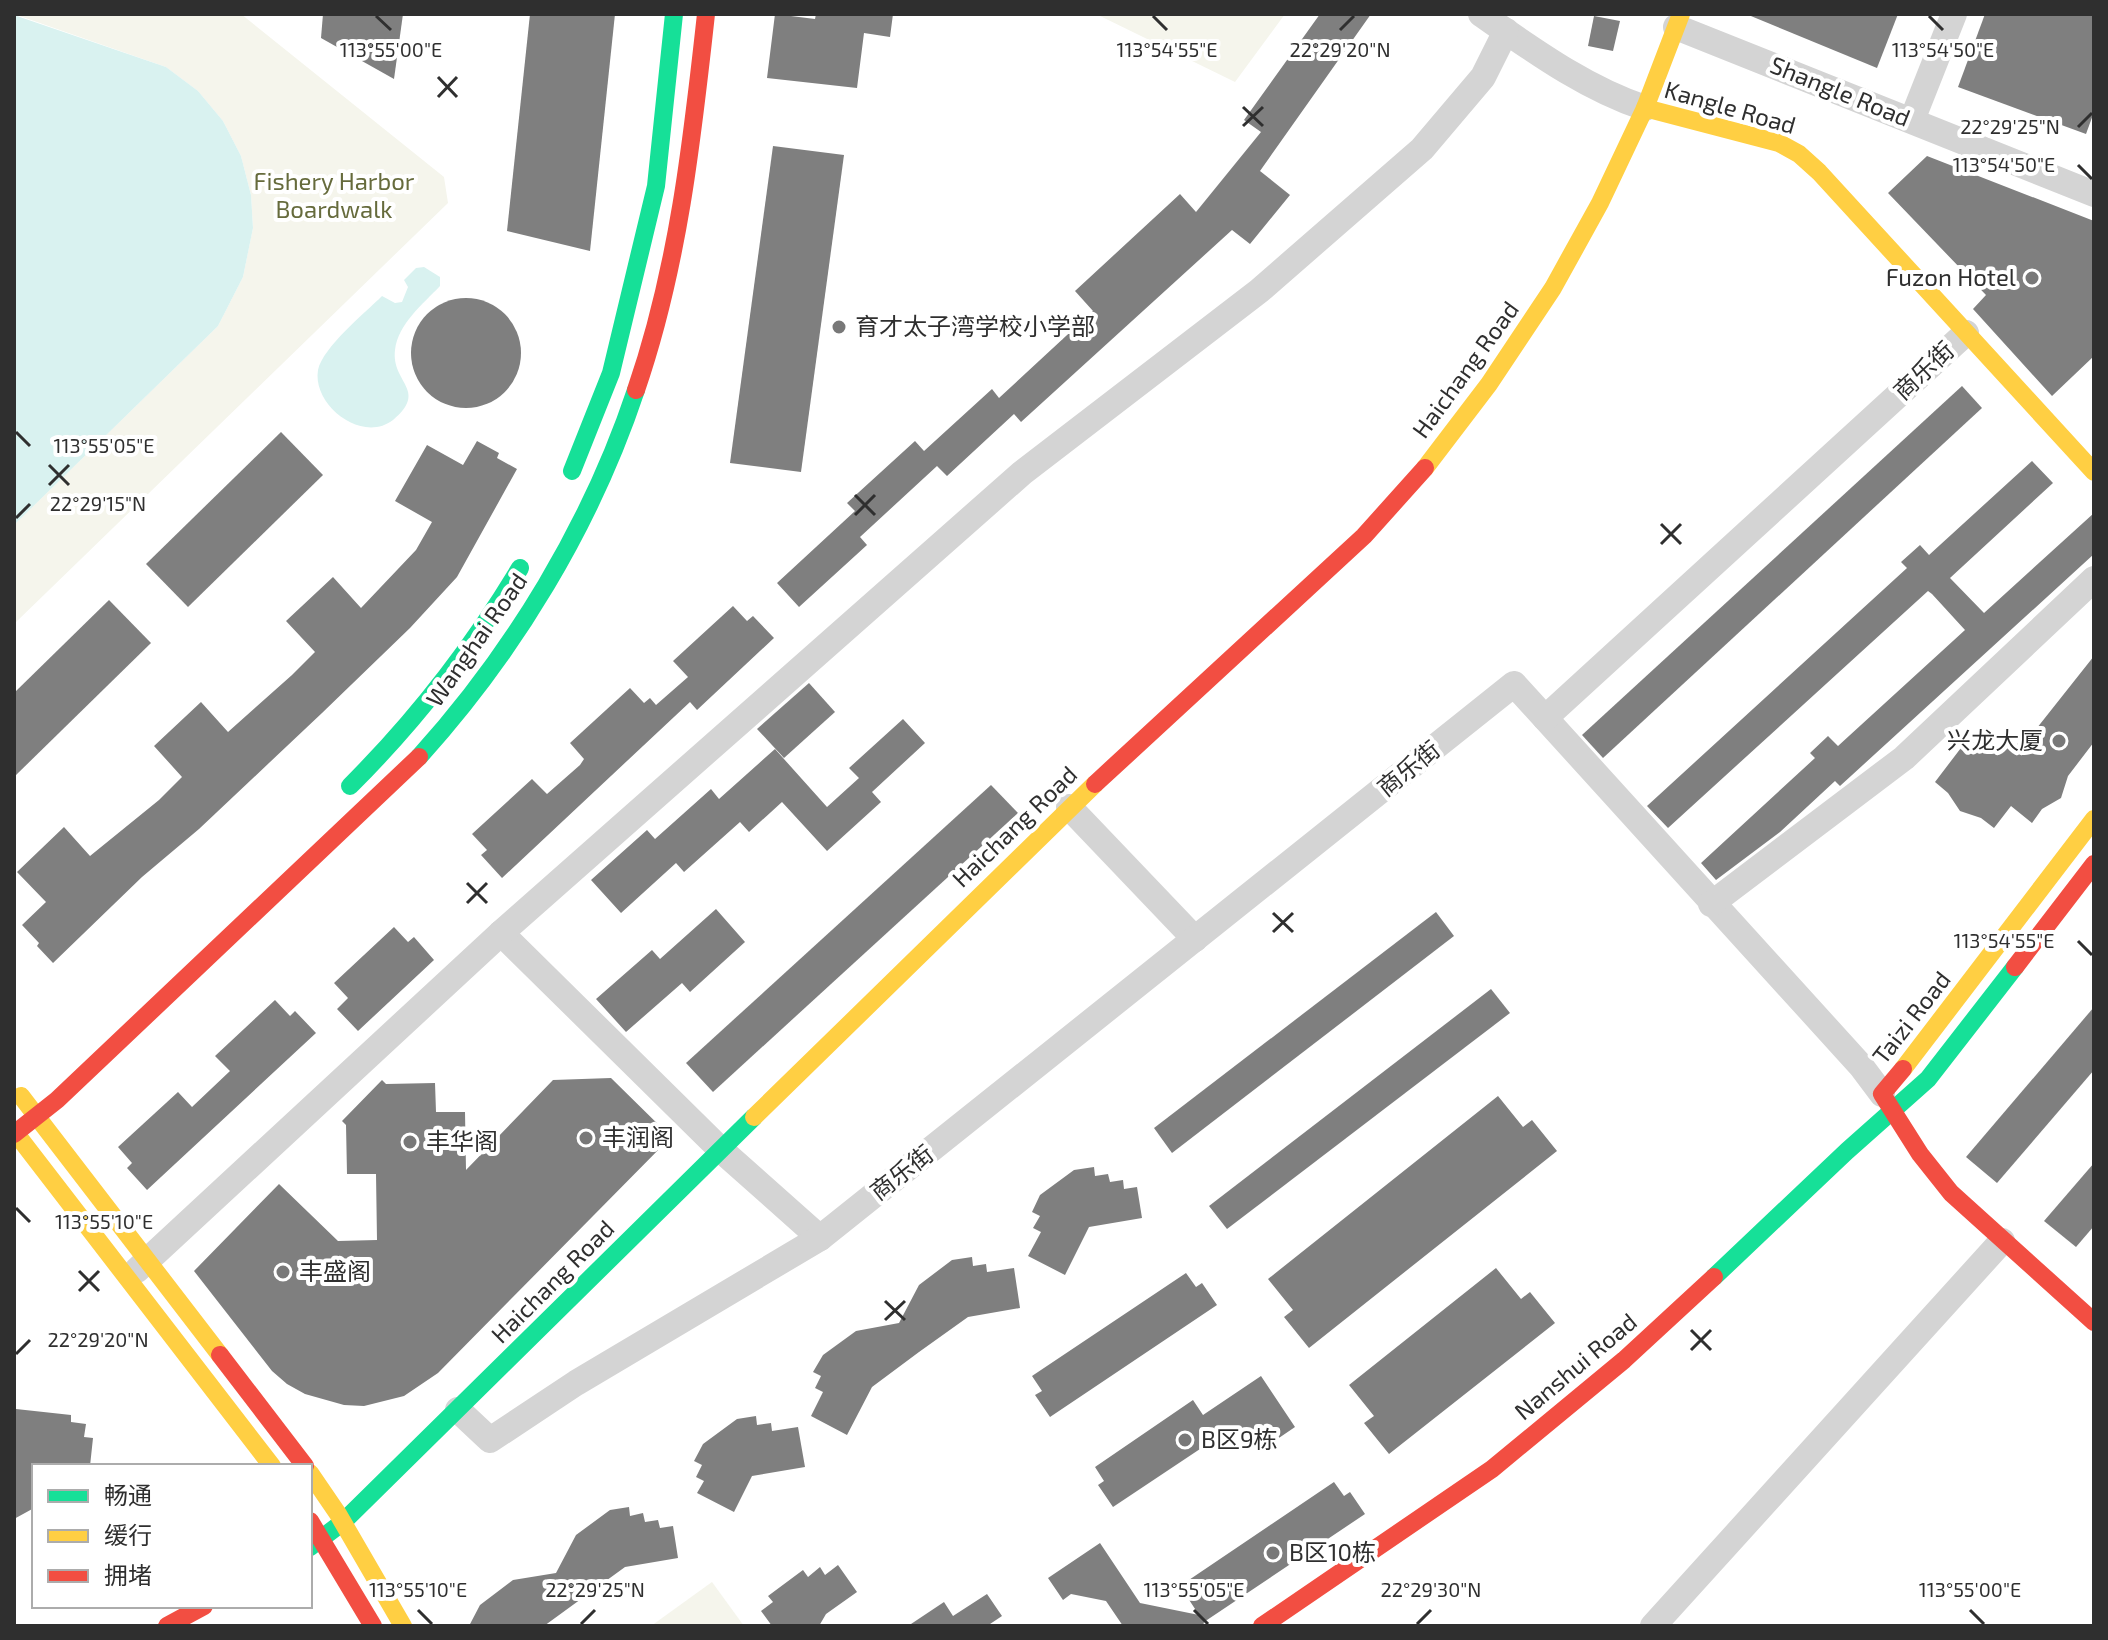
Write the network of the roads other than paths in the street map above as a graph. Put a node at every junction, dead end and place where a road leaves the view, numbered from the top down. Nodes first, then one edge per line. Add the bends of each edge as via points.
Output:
1 (674, 14) edge
2 (706, 14) edge
3 (1481, 14) edge
4 (1954, 14) edge
5 (1678, 20) edge
6 (1506, 31) junction
7 (1645, 108) junction
8 (1912, 120) junction
9 (2094, 194) edge
10 (1966, 333) junction
11 (2093, 468) edge
12 (567, 483) dead end
13 (532, 549) dead end
14 (2094, 579) edge
15 (1545, 718) junction
16 (337, 798) dead end
17 (1069, 807) junction
18 (2094, 819) edge
19 (2094, 864) edge
20 (1711, 904) junction
21 (501, 933) junction
22 (1195, 939) junction
23 (22, 1095) edge
24 (1888, 1102) junction
25 (37, 1117) junction
26 (15, 1133) edge
27 (721, 1150) junction
28 (820, 1238) junction
29 (2002, 1241) junction
30 (147, 1261) junction
31 (128, 1279) junction
32 (2094, 1322) edge
33 (458, 1410) junction
34 (270, 1464) edge
35 (303, 1464) edge
36 (312, 1476) edge
37 (343, 1522) junction
38 (316, 1543) edge
39 (200, 1608) edge
40 (167, 1626) edge
41 (373, 1626) edge
42 (403, 1626) edge
43 (1262, 1626) edge
44 (1653, 1626) edge

1 - 12 street via 656,186 611,373
2 - 25 street, Wanghai Road via 686,186 663,302 629,412 546,583 465,704 412,765
3 - 6 street
4 - 8 street
5 - 7 street, Haichang Road
5 - 8 street, Shangle Road
6 - 7 street via 1599,90
6 - 21 street via 1483,77 1422,149 1259,291 1022,473
7 - 10 street, Kangle Road via 1779,143 1799,154
7 - 17 street, Haichang Road via 1553,288 1430,462 1364,536
8 - 9 street, Shangle Road
10 - 11 street, Kangle Road
10 - 15 street, 商乐街
13 - 16 street, Wanghai Road via 500,604 441,684 385,752
14 - 20 street via 1904,758
15 - 20 street
15 - 22 street, 商乐街 via 1514,684
17 - 22 street
17 - 27 street, Haichang Road
18 - 24 street, Taizi Road via 1923,1045
19 - 24 street, Taizi Road via 1948,1057 1928,1079
20 - 24 street
21 - 27 street
21 - 30 street
22 - 28 street, 商乐街
23 - 25 street
24 - 29 street via 1933,1172
24 - 43 street, Nanshui Road via 1664,1324 1547,1424 1409,1528
25 - 26 street, Wanghai Road
25 - 30 street
26 - 31 street
27 - 28 street
27 - 33 street, Haichang Road
28 - 33 street, 商乐街 via 490,1440
29 - 32 street
29 - 44 street
30 - 31 street
30 - 35 street
31 - 34 street
33 - 37 street, Haichang Road
36 - 37 street
37 - 38 street, Haichang Road
37 - 42 street
38 - 41 street
39 - 40 street

